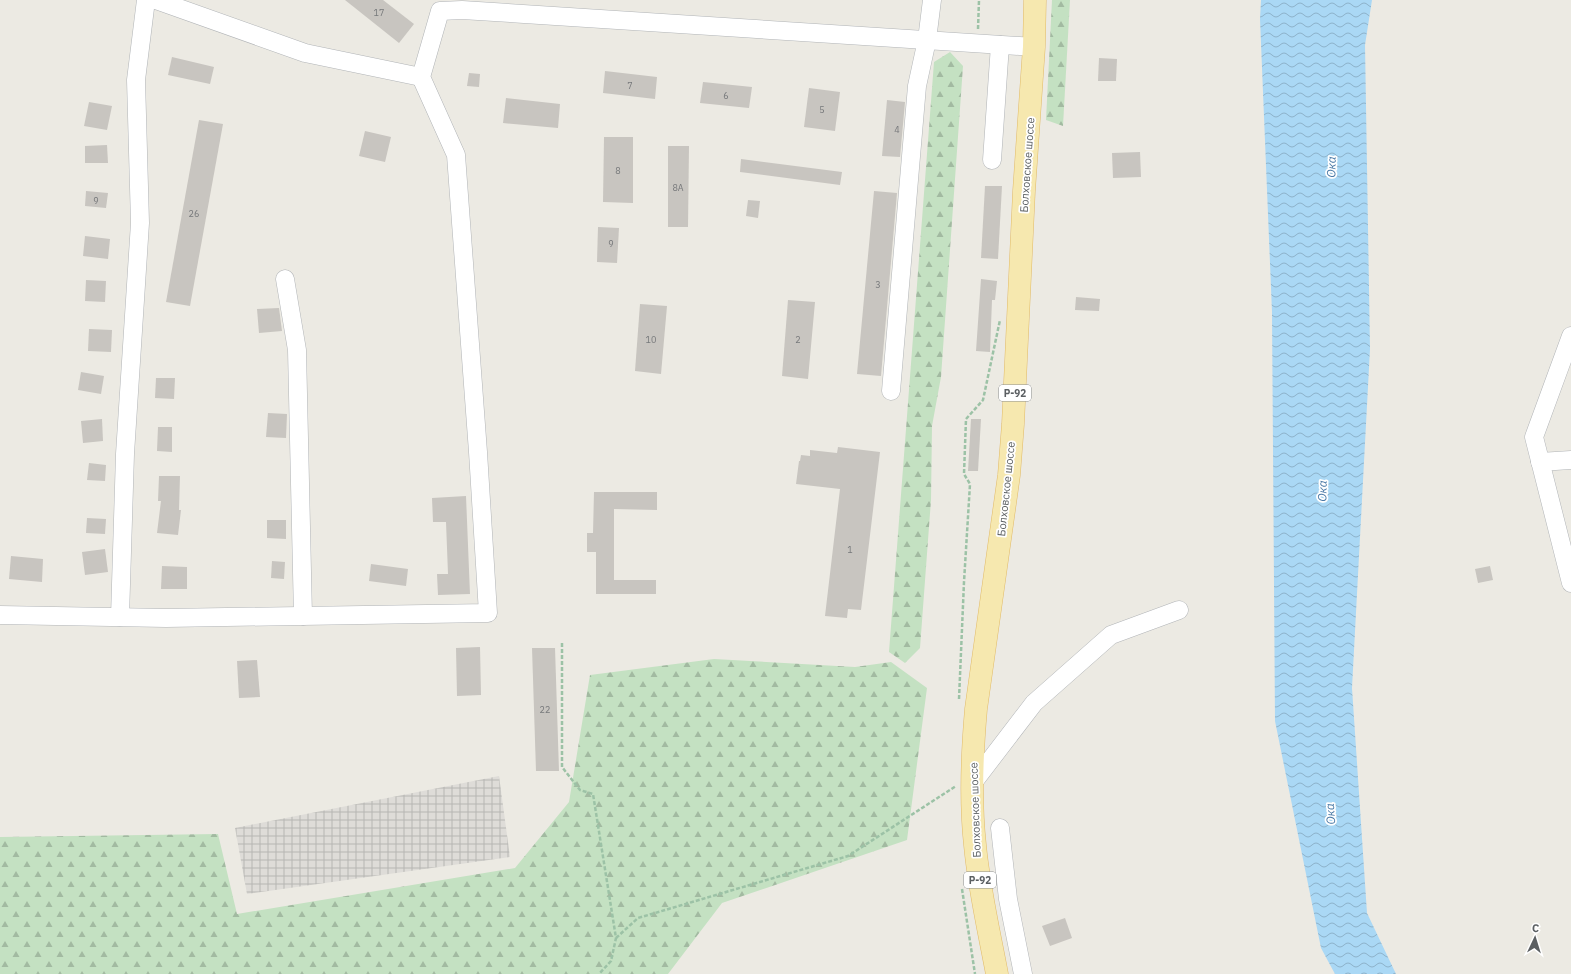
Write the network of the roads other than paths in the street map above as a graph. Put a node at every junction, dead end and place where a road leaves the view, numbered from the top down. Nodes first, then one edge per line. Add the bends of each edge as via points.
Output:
1 (146, 0) edge
2 (156, 0) edge
3 (932, 0) edge
4 (1035, 0) edge
5 (927, 40) junction
6 (1000, 45) junction
7 (1034, 47) junction
8 (421, 78) junction
9 (992, 160) dead end
10 (285, 279) dead end
11 (1571, 336) edge
12 (1565, 369) edge
13 (890, 391) dead end
14 (1571, 460) edge
15 (1540, 462) junction
16 (1567, 555) edge
17 (1571, 583) edge
18 (1178, 610) dead end
19 (0, 615) edge
20 (303, 616) junction
21 (120, 617) junction
22 (964, 785) junction
23 (1000, 828) dead end
24 (1008, 899) junction
25 (984, 904) junction
26 (997, 974) edge
27 (1023, 974) edge

1 - 21 street via 136,80 140,223 125,454
2 - 8 street via 305,53
3 - 5 street
4 - 7 main road, Болховское шоссе / Р-92
5 - 6 street
5 - 8 street via 462,10 440,11
5 - 13 street via 917,86
6 - 7 street
6 - 9 street
7 - 22 main road, Болховское шоссе / Р-92 via 1009,475 976,709 973,747
8 - 20 street via 456,156 488,613
10 - 20 street via 297,350
11 - 12 street
12 - 15 street via 1534,437
14 - 15 street
15 - 16 street
16 - 17 street
18 - 22 street via 1111,635 1034,702
19 - 21 street
20 - 21 street
22 - 25 main road, Болховское шоссе / Р-92
23 - 24 street
24 - 25 street
24 - 27 street
25 - 26 main road, Болховское шоссе / Р-92

